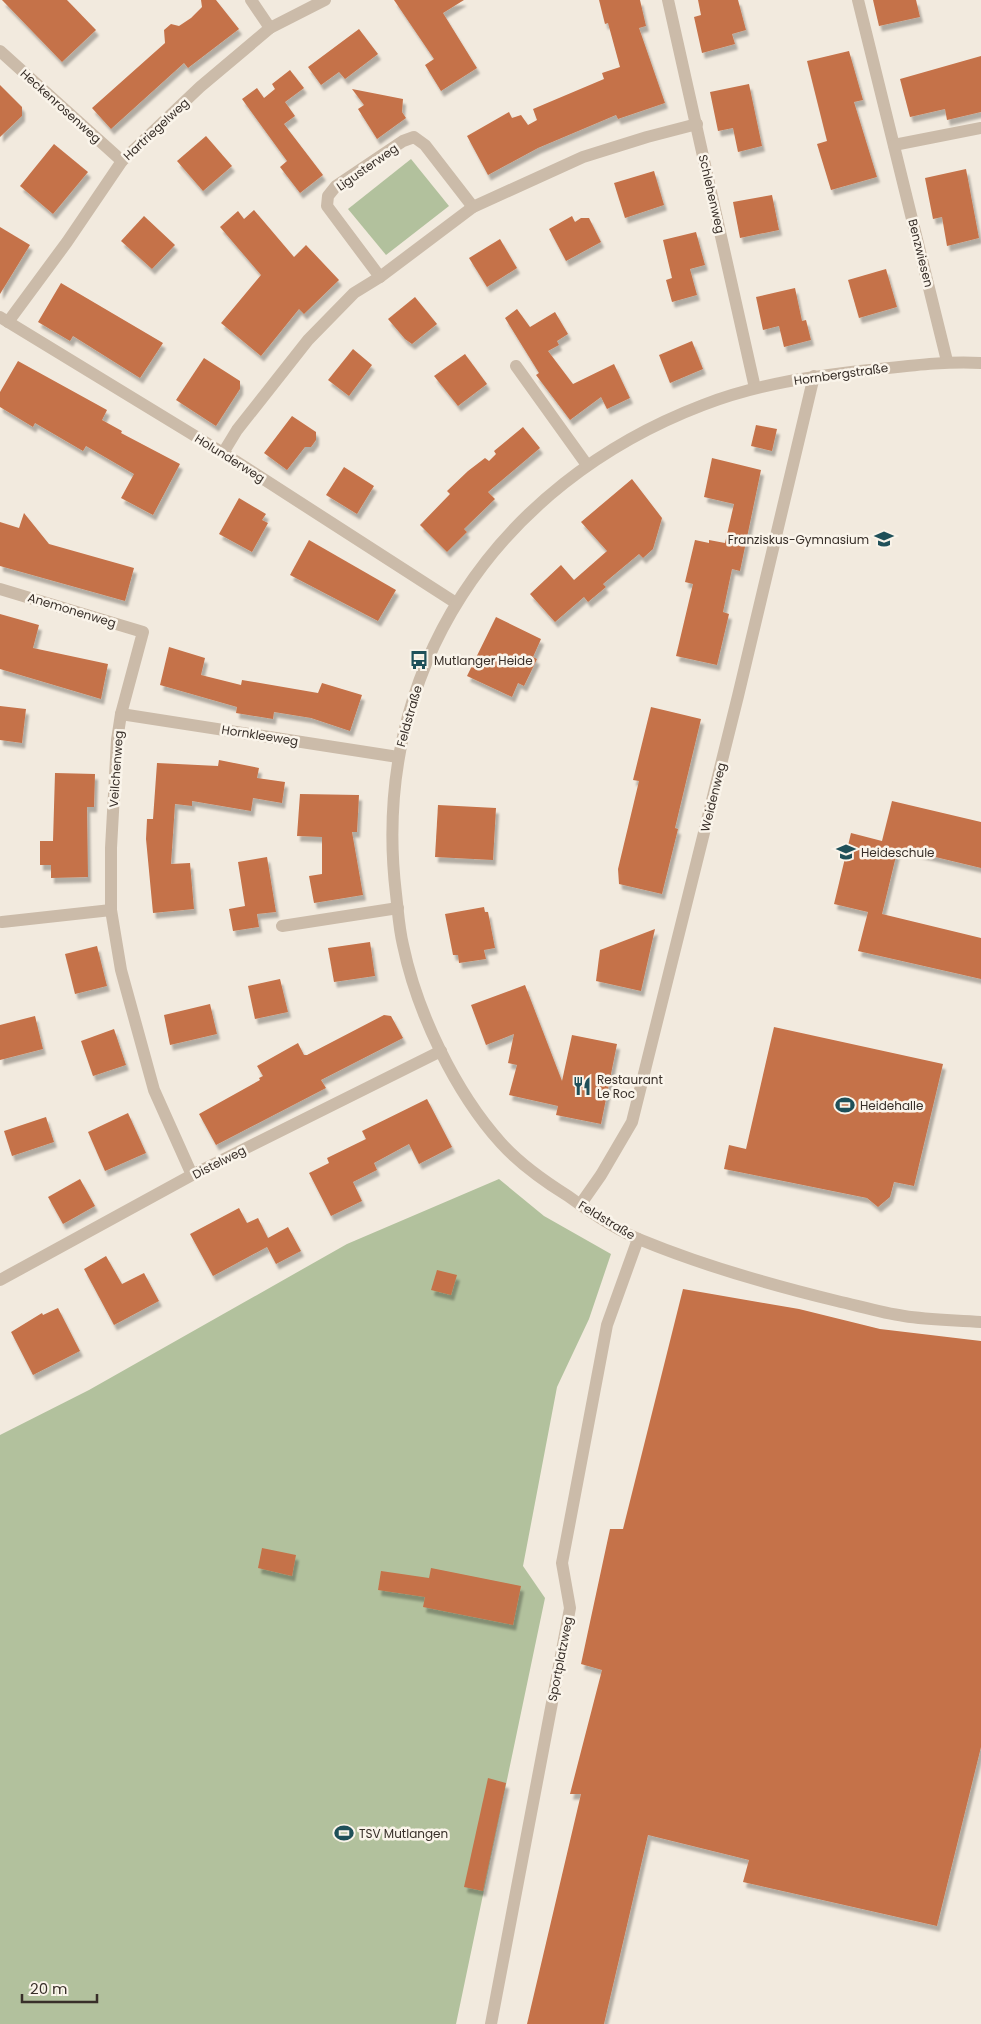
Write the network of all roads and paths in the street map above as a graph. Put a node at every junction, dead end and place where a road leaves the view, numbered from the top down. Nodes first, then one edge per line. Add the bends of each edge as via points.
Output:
1 (250, 0) edge
2 (325, 0) edge
3 (668, 0) edge
4 (858, 0) edge
5 (270, 28) junction
6 (0, 51) edge
7 (697, 124) junction
8 (981, 128) edge
9 (894, 145) junction
10 (122, 160) junction
11 (473, 206) junction
12 (380, 277) junction
13 (4, 320) edge
14 (947, 362) junction
15 (981, 364) edge
16 (516, 366) dead end
17 (814, 376) junction
18 (756, 388) junction
19 (703, 405) joint
20 (223, 453) junction
21 (587, 465) junction
22 (0, 589) edge
23 (456, 603) junction
24 (143, 632) joint
25 (122, 714) junction
26 (398, 757) junction
27 (398, 908) junction
28 (111, 910) junction
29 (2, 922) dead end
30 (282, 926) dead end
31 (441, 1051) junction
32 (192, 1176) junction
33 (580, 1205) junction
34 (638, 1239) junction
35 (0, 1280) edge
36 (981, 1322) edge
37 (491, 2024) edge

1 - 5 street
2 - 5 street, Hartriegelweg
3 - 7 street, Schlehenweg
4 - 9 street, Benzwiesen
5 - 10 street, Hartriegelweg via 200,87
6 - 10 street, Heckenrosenweg
7 - 11 street via 583,157
7 - 18 street, Schlehenweg
8 - 9 street
9 - 14 street, Benzwiesen
10 - 13 street, Hartriegelweg via 67,242
11 - 12 street
11 - 12 street, Ligusterweg via 425,146 414,137 336,186 328,196 327,206
12 - 20 street via 354,293 308,340 237,430
13 - 20 street, Holunderweg
14 - 15 street, Hornbergstraße
14 - 17 street, Hornbergstraße
16 - 21 street
17 - 18 street, Hornbergstraße
17 - 33 street, Weidenweg via 632,1122
18 - 19 street, Hornbergstraße
19 - 21 street, Feldstraße via 653,427
20 - 23 street, Holunderweg
21 - 23 street, Feldstraße via 517,524 496,547
22 - 24 street, Anemonenweg
23 - 26 street, Feldstraße via 420,677
24 - 25 street, Veilchenweg
25 - 26 street, Hornkleeweg
25 - 28 street, Veilchenweg via 117,740 112,829
26 - 27 street, Feldstraße via 392,839
27 - 30 street
27 - 31 street, Feldstraße via 402,945 418,996
28 - 29 street
28 - 32 street, Veilchenweg via 121,970 154,1090
31 - 32 street, Distelweg
31 - 33 street, Feldstraße via 473,1106 502,1144 539,1177
32 - 35 street, Distelweg
33 - 34 street, Feldstraße
34 - 36 street, Feldstraße via 772,1286 904,1316
34 - 37 street, Sportplatzweg via 607,1325 562,1563 570,1608

